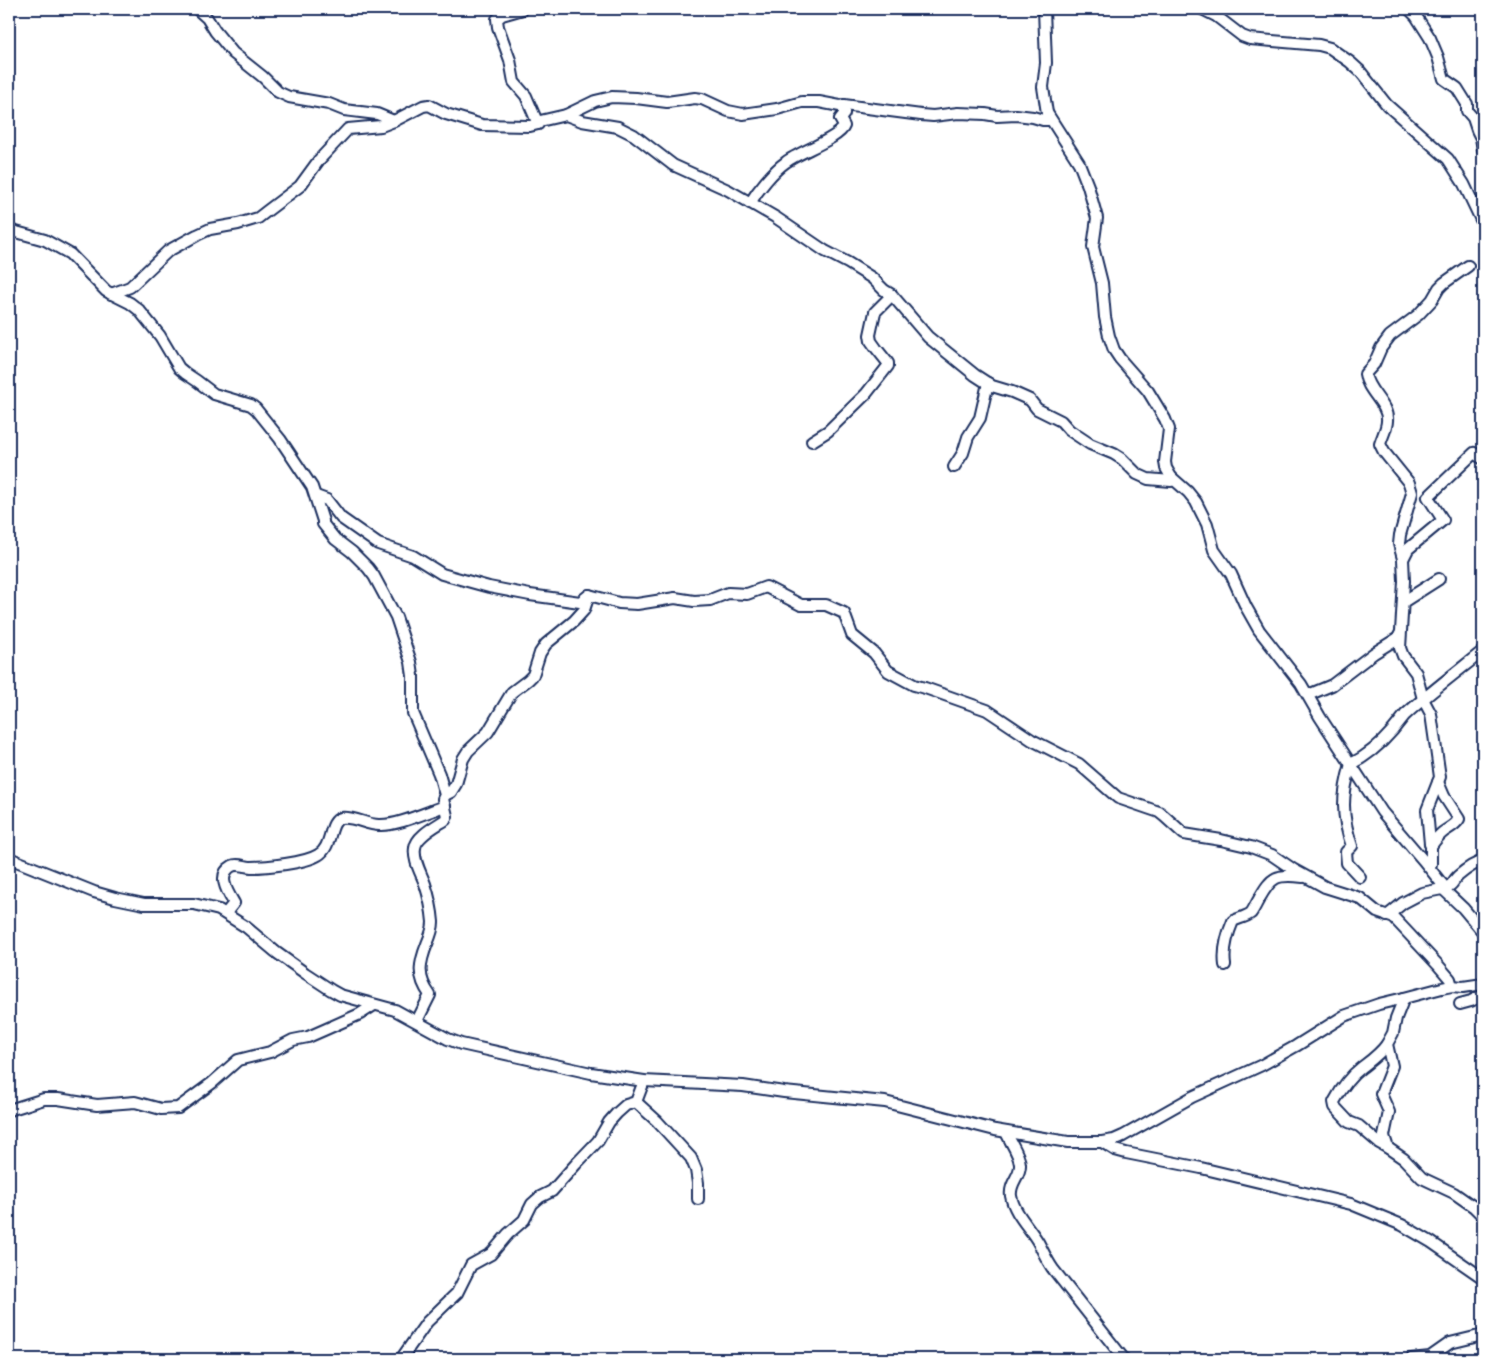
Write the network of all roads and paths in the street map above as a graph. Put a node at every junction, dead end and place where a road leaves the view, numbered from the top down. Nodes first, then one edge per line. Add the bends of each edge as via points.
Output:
1 (197, 9) edge
2 (523, 9) edge
3 (1044, 9) edge
4 (1202, 9) edge
5 (1409, 9) edge
6 (844, 105) junction
7 (1047, 113) junction
8 (566, 115) junction
9 (394, 121) junction
10 (538, 124) junction
11 (1483, 150) edge
12 (750, 203) junction
13 (1483, 224) edge
14 (9, 230) edge
15 (1468, 266) dead end
16 (111, 294) junction
17 (892, 295) junction
18 (988, 383) junction
19 (812, 441) dead end
20 (1483, 459) edge
21 (954, 468) dead end
22 (1171, 478) junction
23 (316, 496) junction
24 (1403, 559) junction
25 (1439, 579) dead end
26 (589, 595) junction
27 (1403, 602) junction
28 (1400, 634) junction
29 (1483, 651) edge
30 (1308, 695) junction
31 (1423, 699) junction
32 (1351, 764) junction
33 (1438, 782) junction
34 (445, 794) junction
35 (445, 806) junction
36 (1431, 846) junction
37 (9, 858) edge
38 (1483, 861) edge
39 (1429, 867) junction
40 (1360, 877) dead end
41 (1309, 878) junction
42 (1443, 886) junction
43 (226, 913) junction
44 (1387, 916) junction
45 (1483, 932) edge
46 (1225, 965) dead end
47 (1483, 984) edge
48 (1458, 986) junction
49 (1483, 994) edge
50 (1404, 998) junction
51 (1460, 1004) dead end
52 (374, 1005) junction
53 (416, 1021) junction
54 (1387, 1044) junction
55 (644, 1081) junction
56 (636, 1102) junction
57 (9, 1110) edge
58 (1006, 1132) junction
59 (1102, 1142) junction
60 (1388, 1148) junction
61 (698, 1199) dead end
62 (1482, 1215) dead end
63 (1483, 1278) edge
64 (1483, 1335) edge
65 (401, 1359) edge
66 (1124, 1359) edge
67 (1411, 1359) edge

1 - 9 street via 233,53 283,94 344,110 377,114
2 - 10 street via 497,19 514,82 526,96
3 - 7 street via 1046,62 1043,87
4 - 13 street via 1250,39 1330,48 1350,62 1387,105 1448,159
5 - 11 street via 1430,38 1444,79 1457,88 1467,104
6 - 7 street via 933,116 958,113 1016,115 1048,120
6 - 8 street via 802,102 743,114 695,98 667,102 612,97
6 - 12 street via 844,114 840,118 844,126 839,133 784,163
7 - 22 street via 1079,163 1088,186 1097,218 1094,247 1108,336 1120,359 1148,392 1165,419 1169,429 1165,462
8 - 10 street
8 - 12 street via 626,130 673,165
9 - 10 street via 429,105 482,125
9 - 16 street via 381,126 348,129 300,186 258,218 197,235 168,251 130,287
12 - 17 street via 872,278
14 - 16 street via 45,240 65,250
15 - 24 street via 1444,283 1418,315 1390,336 1365,374 1388,420 1380,444 1409,483 1412,493 1400,535
16 - 23 street via 139,310 185,373 214,394 256,408
17 - 18 street via 928,337
17 - 19 street via 875,312 870,335 889,364 866,394 828,431
18 - 21 street via 980,418
18 - 22 street via 1030,400 1037,409 1061,421 1083,440 1122,459 1137,474 1148,479 1171,481
20 - 24 street via 1474,453 1428,497 1442,520 1408,549
22 - 30 street via 1196,502 1207,524 1214,550 1231,574 1259,630
23 - 26 street via 328,500 340,518 378,544 413,556 442,574 530,595 580,602
23 - 34 street via 323,524 368,568 396,617 411,662 413,713
24 - 27 street
25 - 27 street
26 - 34 street via 584,610 546,644 533,675 512,692 491,729 463,759 456,784 451,792
26 - 41 street via 619,604 637,604 675,598 710,600 728,593 747,594 766,587 801,605 832,607 844,614 852,635 880,662 914,686 987,710 1032,740 1079,764 1118,798 1159,812 1184,834 1265,852
27 - 28 street
28 - 30 street via 1332,684
28 - 31 street via 1401,652 1416,673
29 - 31 street
30 - 32 street
31 - 32 street via 1370,752
31 - 33 street via 1431,714 1440,777
32 - 39 street via 1382,812
32 - 40 street via 1343,812 1352,846 1346,852 1347,863
33 - 36 street via 1427,810
33 - 36 street via 1458,820
34 - 35 street
35 - 43 street via 387,825 342,818 332,826 327,847 313,858 276,865 233,866 224,878 224,885 234,903
35 - 53 street via 445,820 423,834 414,848 433,922 421,963 423,985 430,995
36 - 39 street
37 - 43 street via 115,898 144,904 194,904
38 - 42 street via 1459,875 1452,885
39 - 42 street
41 - 44 street via 1336,892 1360,898 1373,910
41 - 46 street via 1281,876 1270,882 1249,914 1233,921 1224,954
42 - 44 street via 1442,890 1422,893
42 - 45 street
43 - 52 street via 321,984 340,995
44 - 48 street via 1394,918
47 - 48 street
48 - 49 street
48 - 50 street
49 - 51 street
50 - 54 street
50 - 59 street via 1344,1016 1262,1065 1192,1097 1117,1139
52 - 53 street via 395,1010
52 - 57 street via 308,1037 238,1060 178,1108 161,1109 135,1102 97,1104 44,1099
53 - 55 street via 461,1044 575,1070
54 - 60 street via 1392,1066 1381,1094 1389,1112 1384,1136
54 - 60 street via 1353,1075 1334,1102 1349,1122
55 - 56 street
55 - 58 street via 743,1086 886,1102
56 - 61 street via 691,1158 696,1170
56 - 65 street via 617,1113 598,1141 552,1191 532,1204 524,1220 491,1254 471,1265 457,1293 427,1322
58 - 59 street via 1068,1142
58 - 66 street via 1020,1164 1011,1189 1015,1207 1053,1269
59 - 63 street via 1126,1153 1351,1204 1402,1225
60 - 62 street via 1408,1162 1422,1178 1446,1188
64 - 67 street via 1450,1343 1430,1357

